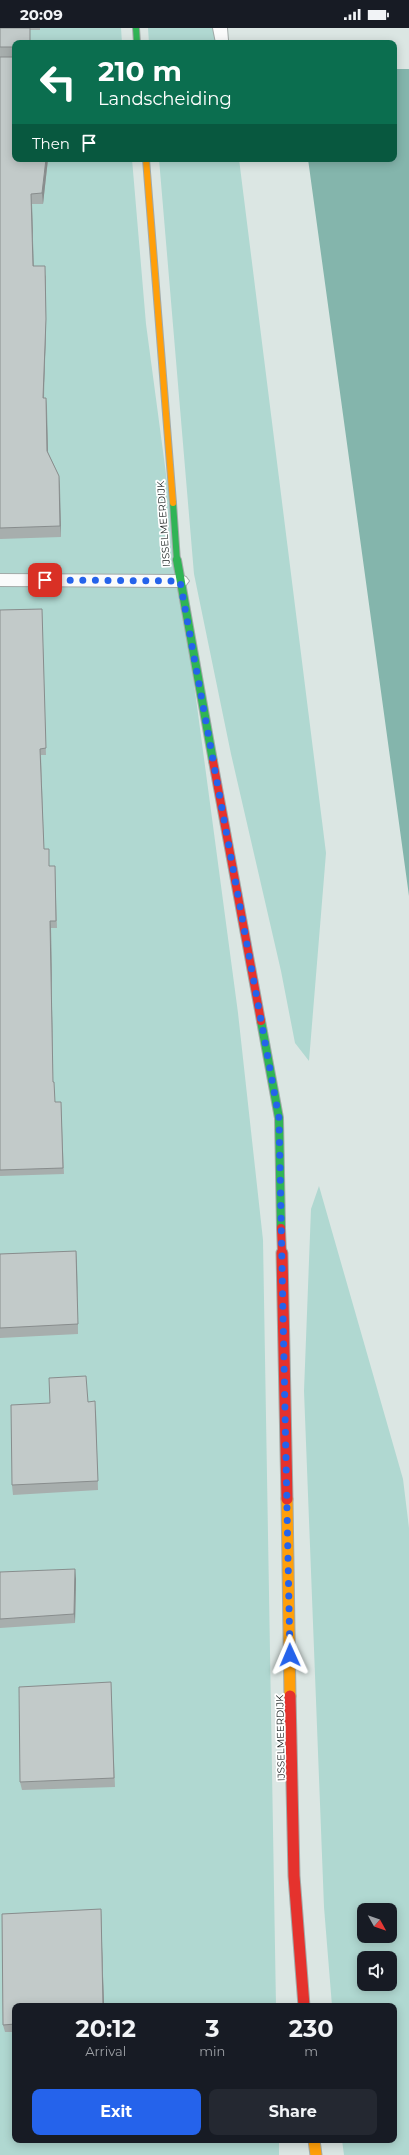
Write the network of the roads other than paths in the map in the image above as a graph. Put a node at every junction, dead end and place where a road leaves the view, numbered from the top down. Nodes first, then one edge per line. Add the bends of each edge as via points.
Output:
1 (136, 28) edge
2 (137, 40) edge
3 (146, 162) edge
4 (0, 580) edge
5 (180, 581) junction
6 (304, 2003) edge
7 (314, 2143) edge
8 (316, 2155) edge

1 - 2 street
3 - 5 street, IJSSELMEERDIJK
4 - 5 street
5 - 6 street, IJSSELMEERDIJK via 279,1118 294,1876
7 - 8 street

